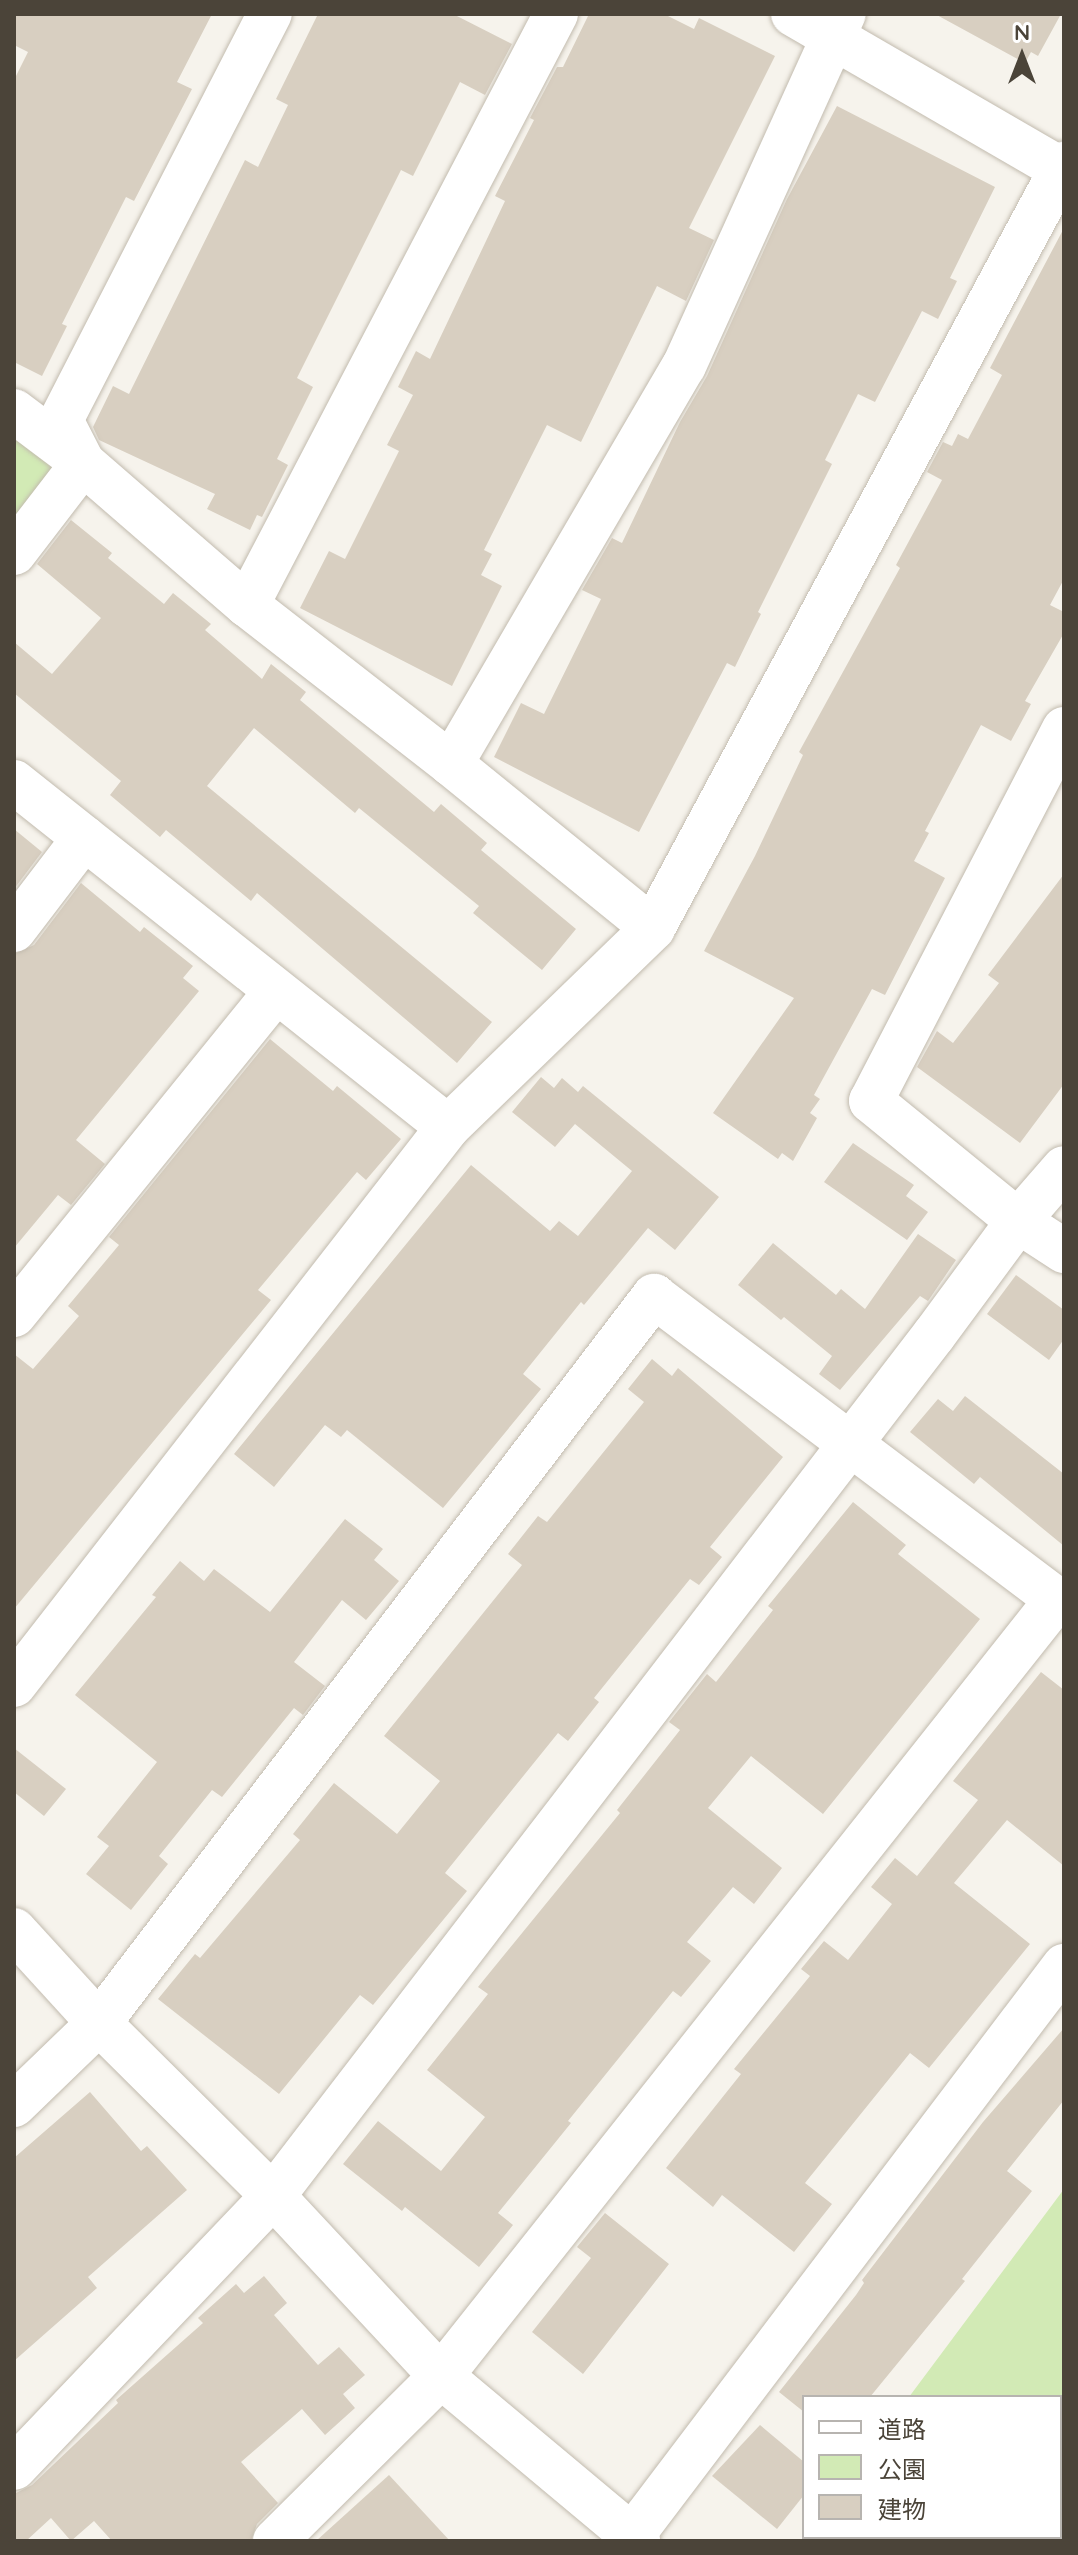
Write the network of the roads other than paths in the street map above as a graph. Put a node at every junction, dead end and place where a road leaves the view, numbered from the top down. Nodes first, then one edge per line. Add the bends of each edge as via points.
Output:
1 (270, 14) edge
2 (556, 14) edge
3 (793, 14) edge
4 (839, 25) edge
5 (1063, 168) edge
6 (14, 411) edge
7 (83, 463) junction
8 (14, 553) edge
9 (247, 605) junction
10 (1064, 729) edge
11 (451, 764) junction
12 (14, 782) edge
13 (84, 838) junction
14 (653, 928) junction
15 (14, 930) edge
16 (276, 992) junction
17 (448, 1127) junction
18 (1064, 1168) edge
19 (1018, 1221) junction
20 (1064, 1251) edge
21 (14, 1315) edge
22 (850, 1445) junction
23 (1060, 1602) edge
24 (14, 1685) edge
25 (14, 1930) edge
26 (1064, 1966) edge
27 (99, 2023) junction
28 (14, 2105) edge
29 (273, 2196) junction
30 (441, 2376) junction
31 (14, 2468) edge
32 (633, 2539) edge
33 (275, 2541) edge

1 - 7 street via 61,420
2 - 9 street
3 - 4 street
4 - 5 street
4 - 11 street via 684,366
5 - 14 street
6 - 7 street
7 - 8 street
7 - 9 street
9 - 11 street
10 - 19 street via 871,1101
11 - 14 street
12 - 13 street
13 - 15 street
13 - 16 street
14 - 17 street
16 - 17 street
16 - 21 street
17 - 24 street
18 - 19 street
19 - 20 street
19 - 22 street
22 - 23 street
22 - 27 street via 654,1296
22 - 29 street
23 - 30 street
25 - 27 street
26 - 32 street
27 - 28 street
27 - 29 street
29 - 30 street
29 - 31 street
30 - 32 street
30 - 33 street

